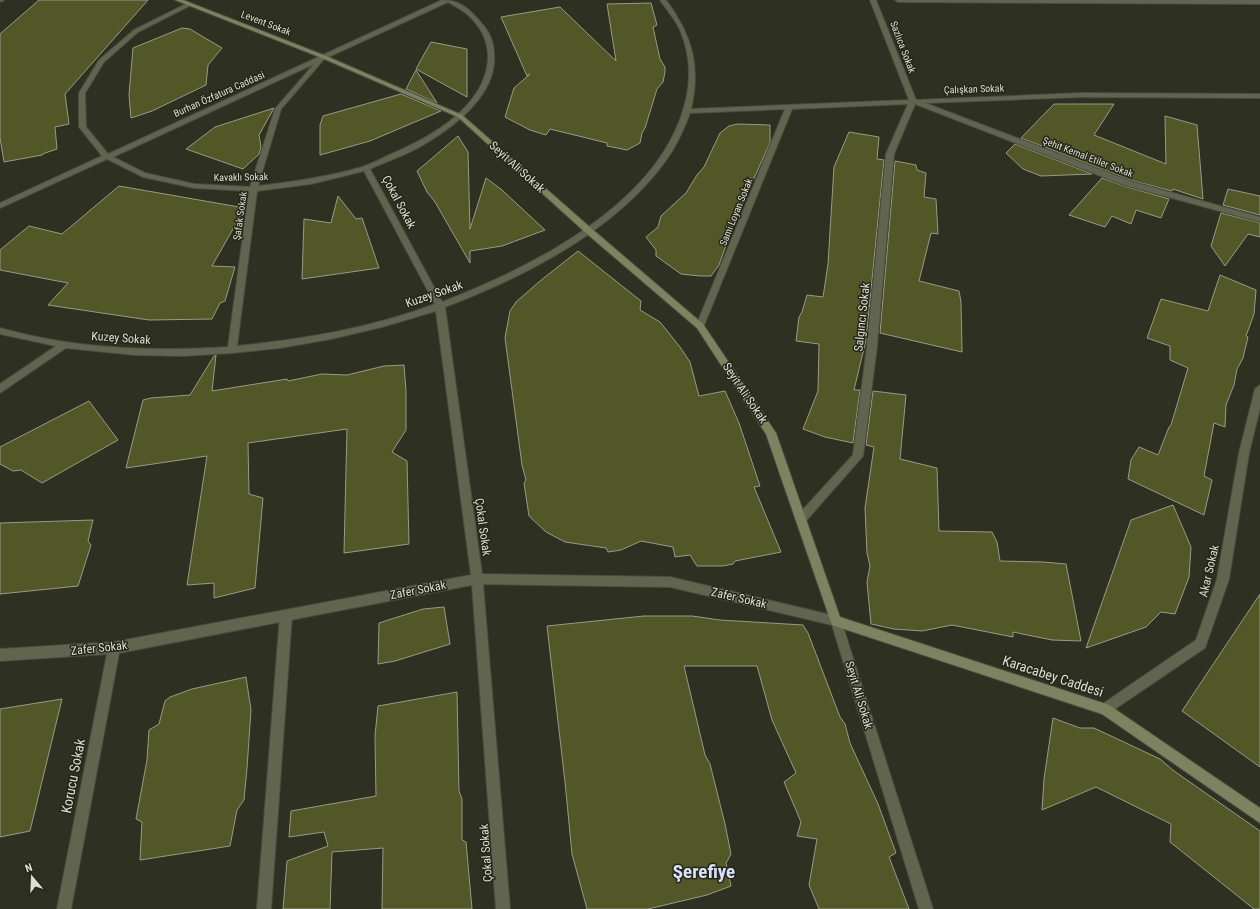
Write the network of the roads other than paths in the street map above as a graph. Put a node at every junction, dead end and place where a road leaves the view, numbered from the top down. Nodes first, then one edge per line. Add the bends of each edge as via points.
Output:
1 (178, 0) edge
2 (448, 0) edge
3 (663, 0) edge
4 (874, 0) edge
5 (898, 0) edge
6 (919, 0) edge
7 (1088, 0) edge
8 (1252, 1) edge
9 (1260, 2) edge
10 (190, 4) junction
11 (324, 57) junction
12 (1260, 96) edge
13 (913, 101) junction
14 (790, 106) junction
15 (688, 111) junction
16 (460, 116) junction
17 (106, 156) junction
18 (366, 168) junction
19 (253, 188) junction
20 (0, 206) edge
21 (1260, 220) edge
22 (589, 231) junction
23 (440, 306) junction
24 (700, 326) junction
25 (0, 331) edge
26 (64, 345) junction
27 (232, 350) junction
28 (0, 389) edge
29 (1260, 389) edge
30 (801, 519) junction
31 (477, 579) junction
32 (286, 615) junction
33 (836, 621) junction
34 (114, 648) junction
35 (0, 654) edge
36 (1105, 709) junction
37 (1260, 816) edge
38 (64, 909) edge
39 (264, 909) edge
40 (503, 909) edge
41 (926, 909) edge

1 - 10 street, Levent Sokak
2 - 11 street, Burhan Özfatura Caddasi
2 - 16 street, Kavaklı Sokak via 470,13 484,30 492,50 490,71 480,93
3 - 15 street, Kuzey Sokak via 674,13 689,42 694,75
4 - 13 street, Sazlıca Sokak
5 - 6 street
6 - 7 street
7 - 8 street
8 - 9 street
10 - 11 street, Levent Sokak
10 - 17 street, Kavaklı Sokak via 136,31 101,61 82,93 83,127
11 - 16 street, Seyit Ali Sokak
11 - 17 street, Burhan Özfatura Caddasi
11 - 19 street, Şafak Sokak via 278,108
12 - 13 street, Çalışkan Sokak via 1080,95
13 - 14 street, Çalışkan Sokak
13 - 21 street, Şehit Kemal Etiler Sokak via 1127,183
13 - 30 street, Salgıncı Sokak via 890,154 872,346 858,456
14 - 15 street, Çalışkan Sokak
14 - 24 street, Sami Loyan Sokak
15 - 22 street, Kuzey Sokak via 670,150 637,191
16 - 18 street, Kavaklı Sokak via 420,144
16 - 22 street, Seyit Ali Sokak
17 - 19 street, Kavaklı Sokak via 143,175 194,186
17 - 20 street, Burhan Özfatura Caddasi
18 - 19 street, Kavaklı Sokak via 311,182
18 - 23 street, Çokal Sokak
19 - 27 street, Şafak Sokak
22 - 23 street, Kuzey Sokak via 546,258 496,284
22 - 24 street, Seyit Ali Sokak
23 - 27 street, Kuzey Sokak via 374,326 304,341
23 - 31 street, Çokal Sokak
24 - 30 street, Seyit Ali Sokak via 771,433
25 - 26 street, Kuzey Sokak
26 - 27 street, Kuzey Sokak via 117,351
26 - 28 street
29 - 36 street, Akar Sokak via 1244,453 1223,579 1201,644
30 - 33 street, Seyit Ali Sokak
31 - 32 street, Zafer Sokak
31 - 33 street, Zafer Sokak via 670,582
31 - 40 street, Çokal Sokak
32 - 34 street, Zafer Sokak
32 - 39 street
33 - 36 street, Karacabey Caddesi
33 - 41 street, Seyit Ali Sokak
34 - 35 street, Zafer Sokak
34 - 38 street, Korucu Sokak
36 - 37 street, Karacabey Caddesi

